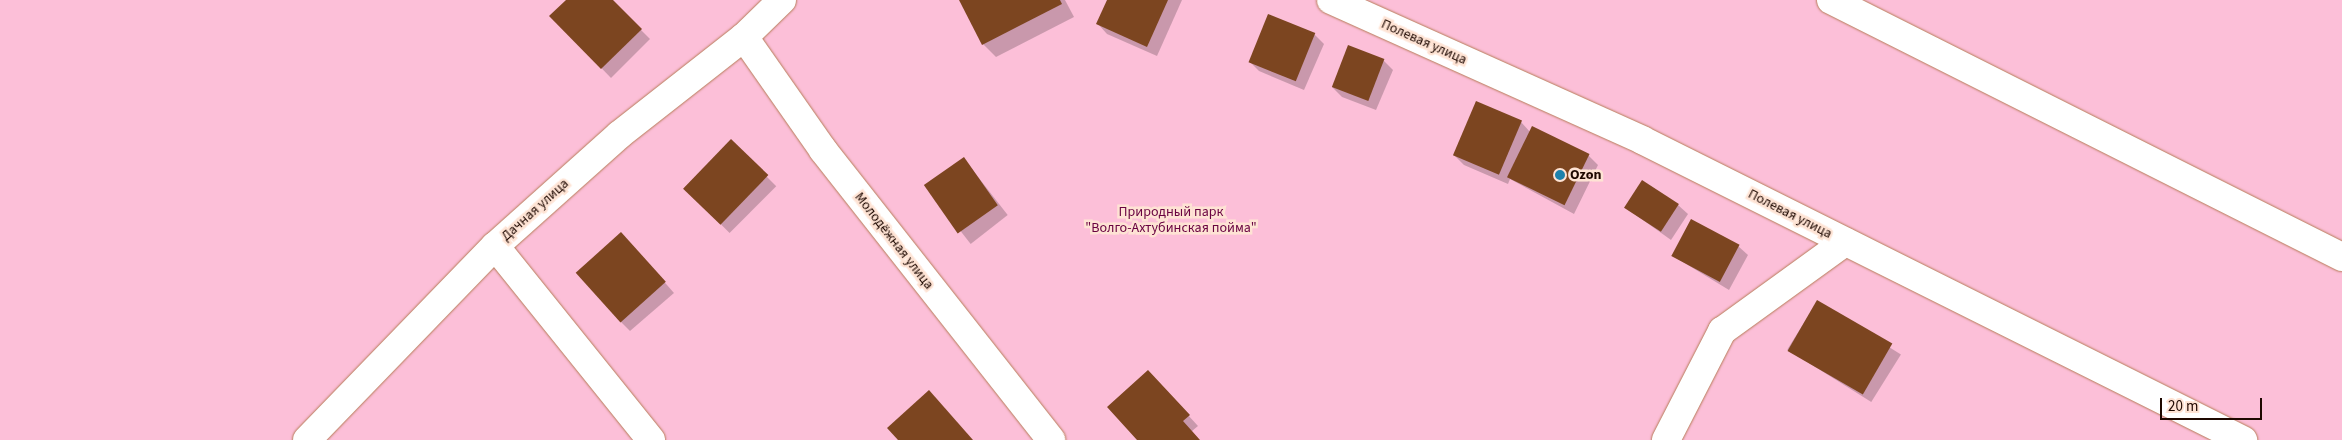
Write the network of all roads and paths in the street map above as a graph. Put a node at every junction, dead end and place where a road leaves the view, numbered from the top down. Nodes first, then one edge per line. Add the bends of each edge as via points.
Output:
1 (782, 0) edge
2 (1331, 0) edge
3 (1831, 0) edge
4 (744, 36) junction
5 (1845, 242) junction
6 (495, 246) junction
7 (2342, 257) edge
8 (307, 440) edge
9 (651, 440) edge
10 (1051, 440) edge
11 (1666, 440) edge
12 (2243, 440) edge

1 - 4 street, Дачная улица
2 - 5 street, Полевая улица via 1642,140
3 - 7 street
4 - 6 street, Дачная улица via 619,135
4 - 10 street, Молодёжная улица via 823,150
5 - 11 street via 1722,331
5 - 12 street, Полевая улица
6 - 8 street, Дачная улица
6 - 9 street

